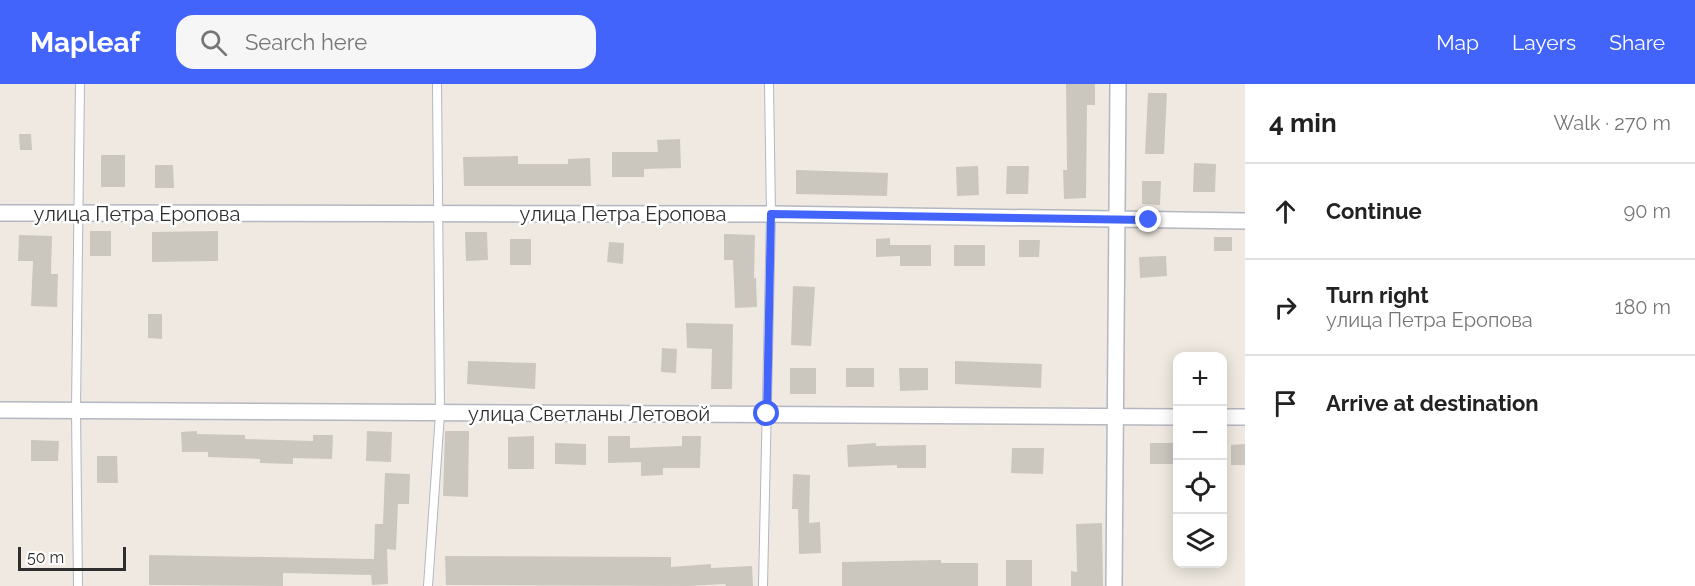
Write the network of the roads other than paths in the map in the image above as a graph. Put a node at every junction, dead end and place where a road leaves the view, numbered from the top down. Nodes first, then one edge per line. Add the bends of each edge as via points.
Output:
1 (80, 84) edge
2 (437, 84) edge
3 (768, 84) edge
4 (1118, 84) edge
5 (0, 213) edge
6 (78, 213) junction
7 (440, 214) junction
8 (771, 214) junction
9 (1118, 220) junction
10 (1245, 221) edge
11 (0, 410) edge
12 (76, 410) junction
13 (440, 414) junction
14 (767, 414) junction
15 (1116, 417) junction
16 (1173, 417) edge
17 (1227, 417) edge
18 (1245, 417) edge
19 (78, 586) edge
20 (428, 586) edge
21 (763, 586) edge
22 (1114, 586) edge

1 - 6 lane
2 - 7 lane
3 - 8 lane
4 - 9 street
5 - 6 street, улица Петра Еропова
6 - 7 street, улица Петра Еропова
6 - 12 lane
7 - 8 street, улица Петра Еропова
7 - 13 lane
8 - 9 street, улица Петра Еропова
8 - 14 lane
9 - 10 street, улица Петра Еропова
9 - 15 street
11 - 12 street, улица Светланы Летовой
12 - 13 street, улица Светланы Летовой
12 - 19 lane
13 - 14 street, улица Светланы Летовой
13 - 20 lane
14 - 15 street, улица Светланы Летовой
14 - 21 lane
15 - 16 street, улица Светланы Летовой
15 - 22 street
17 - 18 street

